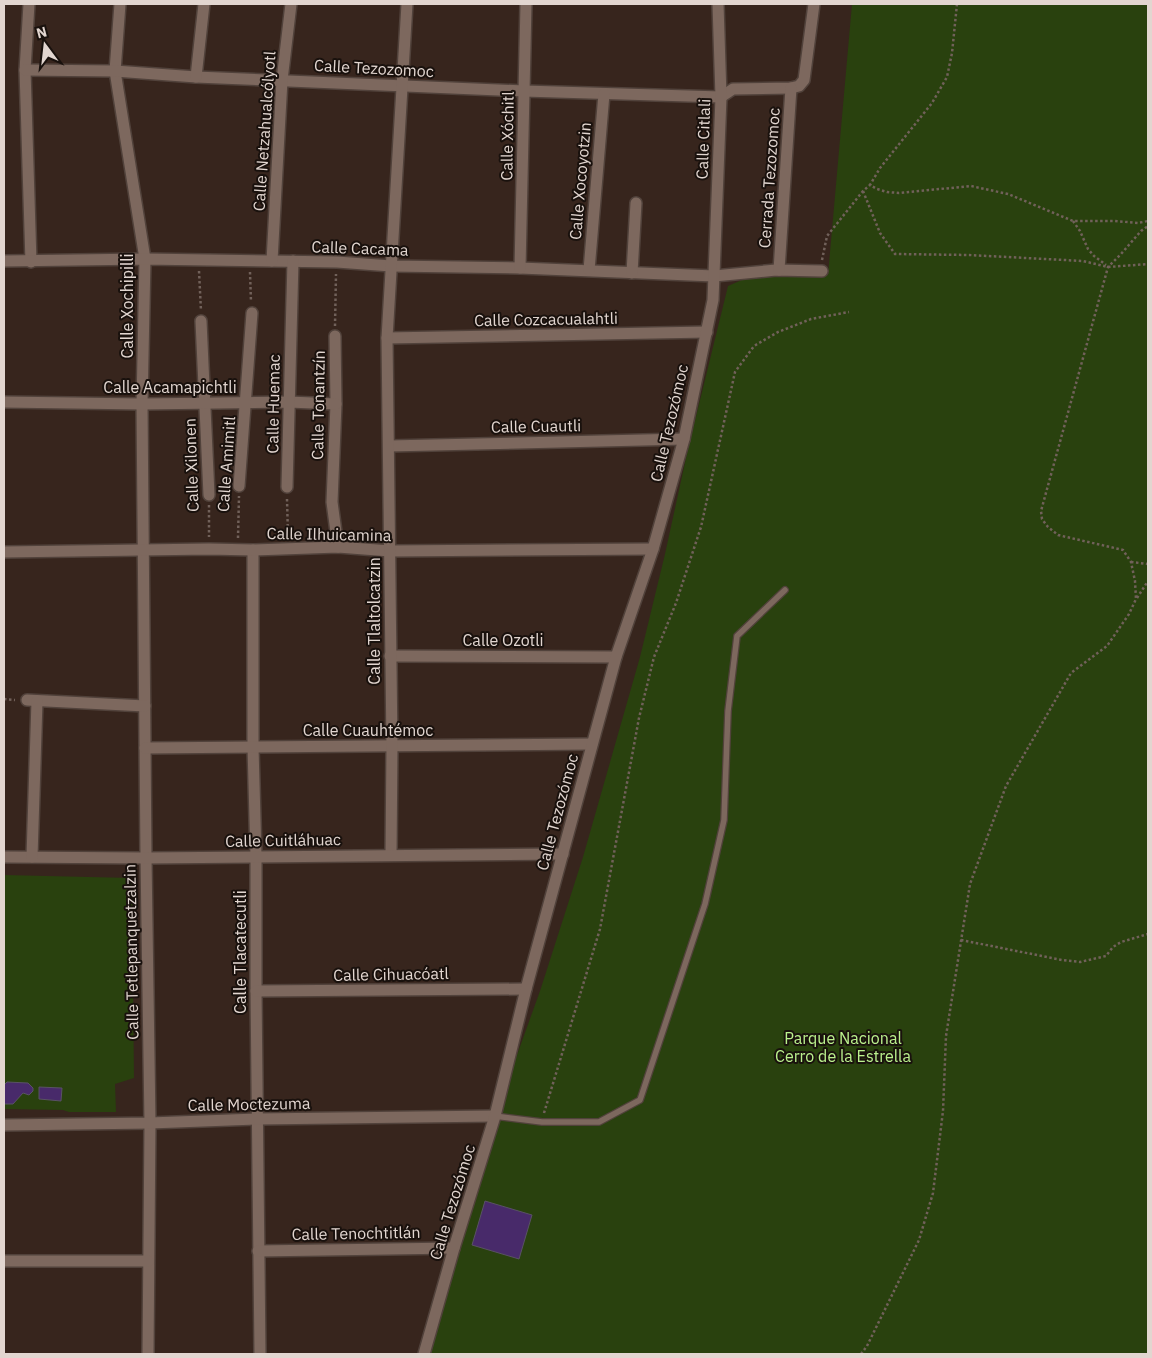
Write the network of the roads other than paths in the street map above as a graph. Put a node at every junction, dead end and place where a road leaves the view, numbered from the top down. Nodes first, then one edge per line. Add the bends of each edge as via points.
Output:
1 (29, 4) edge
2 (120, 4) edge
3 (204, 4) edge
4 (290, 4) edge
5 (407, 4) edge
6 (526, 4) edge
7 (718, 4) edge
8 (814, 4) edge
9 (25, 70) junction
10 (115, 71) junction
11 (196, 77) junction
12 (282, 80) junction
13 (403, 86) junction
14 (792, 88) junction
15 (524, 91) junction
16 (604, 94) junction
17 (721, 97) junction
18 (636, 202) dead end
19 (145, 259) junction
20 (4, 261) edge
21 (272, 261) junction
22 (293, 261) junction
23 (31, 262) junction
24 (391, 266) junction
25 (520, 268) junction
26 (589, 270) junction
27 (779, 270) junction
28 (821, 271) road end
29 (632, 273) junction
30 (714, 276) junction
31 (252, 313) road end
32 (202, 321) road end
33 (706, 332) junction
34 (335, 336) road end
35 (387, 338) junction
36 (4, 402) edge
37 (289, 402) junction
38 (205, 403) junction
39 (246, 403) junction
40 (142, 404) junction
41 (336, 404) junction
42 (684, 439) junction
43 (389, 446) junction
44 (239, 486) road end
45 (287, 487) road end
46 (208, 495) road end
47 (338, 547) junction
48 (654, 549) junction
49 (142, 550) junction
50 (252, 550) junction
51 (4, 552) edge
52 (390, 552) junction
53 (785, 590) dead end
54 (390, 656) junction
55 (616, 656) junction
56 (145, 706) junction
57 (592, 744) junction
58 (392, 746) junction
59 (253, 747) junction
60 (146, 748) junction
61 (563, 854) junction
62 (391, 855) junction
63 (256, 856) junction
64 (4, 857) edge
65 (32, 857) junction
66 (146, 858) junction
67 (526, 989) junction
68 (256, 991) junction
69 (495, 1116) junction
70 (257, 1119) junction
71 (150, 1123) junction
72 (4, 1124) edge
73 (454, 1248) junction
74 (258, 1251) junction
75 (4, 1261) edge
76 (148, 1261) junction
77 (148, 1354) edge
78 (260, 1354) edge
79 (424, 1354) edge

1 - 9 street
2 - 10 street, Calle Xochipilli
3 - 11 street
4 - 12 street, Calle Netzahualcólyotl
5 - 13 street
6 - 15 street, Calle Xóchitl
7 - 17 street, Calle Citlali
8 - 14 street, Cerrada Tezozomoc via 804,80 800,86
9 - 10 street, Calle Tezozomoc
9 - 23 street
10 - 11 street, Calle Tezozomoc
10 - 19 street, Calle Xochipilli
11 - 12 street, Calle Tezozomoc
12 - 13 street, Calle Tezozomoc
12 - 21 street, Calle Netzahualcólyotl
13 - 15 street, Calle Tezozomoc
13 - 24 street
14 - 17 street, Cerrada Tezozomoc via 733,89
14 - 27 street, Cerrada Tezozomoc
15 - 16 street, Calle Tezozomoc
15 - 25 street, Calle Xóchitl
16 - 17 street, Calle Tezozomoc
16 - 26 street, Calle Xocoyotzin
17 - 30 street, Calle Citlali
18 - 29 street
19 - 21 street, Calle Cacama
19 - 23 street, Calle Cacama
19 - 40 street, Calle Xochipilli
20 - 23 street, Calle Cacama
21 - 22 street, Calle Cacama
22 - 24 street, Calle Cacama
22 - 37 street, Calle Huemac
24 - 25 street, Calle Cacama
24 - 35 street, Calle Tlaltolcatzin
25 - 26 street, Calle Cacama
26 - 29 street, Calle Cacama
27 - 28 street, Calle Cacama
27 - 30 street, Calle Cacama
29 - 30 street, Calle Cacama
30 - 33 street, Calle Tezozómoc
31 - 39 street, Calle Amimitl
32 - 38 street, Calle Xilonen
33 - 35 street, Calle Cozcacualahtli
33 - 42 street, Calle Tezozómoc
34 - 41 street, Calle Tonantzín
35 - 43 street, Calle Tlaltolcatzin
36 - 40 street, Calle Acamapichtli
37 - 39 street, Calle Acamapichtli
37 - 41 street, Calle Acamapichtli
37 - 45 street, Calle Huemac
38 - 39 street, Calle Acamapichtli
38 - 40 street, Calle Acamapichtli
38 - 46 street, Calle Xilonen
39 - 44 street, Calle Amimitl
40 - 49 street, Calle Xochipilli
41 - 47 street, Calle Tonantzín via 332,502
42 - 43 street, Calle Cuautli
42 - 48 street, Calle Tezozómoc
43 - 52 street, Calle Tlaltolcatzin
47 - 50 street, Calle Ilhuicamina
47 - 52 street, Calle Ilhuicamina
48 - 52 street, Calle Ilhuicamina
48 - 55 street, Calle Tezozómoc
49 - 50 street, Calle Ilhuicamina
49 - 51 street, Calle Ilhuicamina
49 - 56 street, Calle Tetlepanquetzalzin
50 - 59 street, Calle Tlacatecutli
52 - 54 street, Calle Tlaltolcatzin
53 - 69 lane via 737,636 728,710 724,820 705,904 640,1100 599,1122 542,1122
54 - 55 street, Calle Ozotli
54 - 58 street, Calle Tlaltolcatzin
55 - 57 street, Calle Tezozómoc
56 - 60 street, Calle Tetlepanquetzalzin
56 - 65 street via 32,700
57 - 58 street, Calle Cuauhtémoc
57 - 61 street, Calle Tezozómoc
58 - 59 street, Calle Cuauhtémoc
58 - 62 street, Calle Tlaltolcatzin
59 - 60 street, Calle Cuauhtémoc
59 - 63 street, Calle Tlacatecutli
60 - 66 street, Calle Tetlepanquetzalzin
61 - 62 street, Calle Cuitláhuac
61 - 67 street, Calle Tezozómoc
62 - 63 street, Calle Cuitláhuac
63 - 66 street, Calle Cuitláhuac
63 - 68 street, Calle Tlacatecutli
64 - 65 street, Calle Cuitláhuac
65 - 66 street, Calle Cuitláhuac
66 - 71 street, Calle Tetlepanquetzalzin
67 - 68 street, Calle Cihuacóatl
67 - 69 street, Calle Tezozómoc
68 - 70 street, Calle Tlacatecutli
69 - 70 street, Calle Moctezuma
69 - 73 street, Calle Tezozómoc
70 - 71 street, Calle Moctezuma
70 - 74 street, Calle Tlacatecutli
71 - 72 street, Calle Moctezuma
71 - 76 street, Calle Tetlepanquetzalzin
73 - 74 street, Calle Tenochtitlán
73 - 79 street, Calle Tezozómoc
74 - 78 street, Calle Tlacatecutli
75 - 76 street
76 - 77 street, Calle Tetlepanquetzalzin

